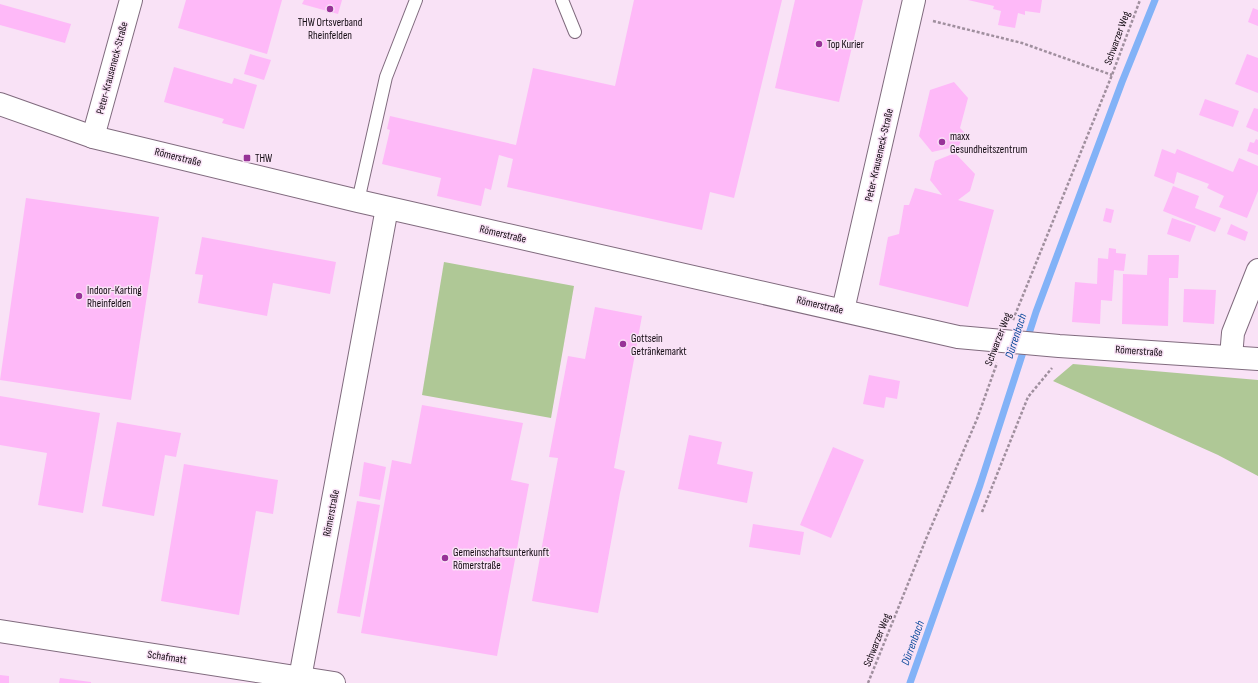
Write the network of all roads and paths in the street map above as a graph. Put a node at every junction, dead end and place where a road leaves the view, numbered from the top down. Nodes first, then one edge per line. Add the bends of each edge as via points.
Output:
1 (131, 0) edge
2 (416, 0) edge
3 (562, 0) edge
4 (1140, 0) edge
5 (912, 8) edge
6 (575, 32) dead end
7 (1112, 75) junction
8 (0, 104) edge
9 (94, 137) junction
10 (358, 201) junction
11 (387, 208) junction
12 (1258, 270) edge
13 (844, 310) junction
14 (1005, 340) junction
15 (1049, 345) junction
16 (1231, 357) junction
17 (1258, 359) edge
18 (982, 512) dead end
19 (0, 631) edge
20 (300, 678) junction
21 (334, 683) edge
22 (868, 683) edge

1 - 9 street, Peter-Krauseneck-Straße
2 - 10 lane via 386,77
3 - 6 lane
4 - 7 path, Schwarzer Weg
5 - 7 path
5 - 13 street, Peter-Krauseneck-Straße
7 - 14 path, Schwarzer Weg
8 - 9 street, Römerstraße
9 - 10 street, Römerstraße
10 - 11 street, Römerstraße
11 - 13 street, Römerstraße
11 - 20 street, Römerstraße
12 - 16 street via 1233,333
13 - 14 street, Römerstraße via 958,337
14 - 15 street, Römerstraße
14 - 22 path, Schwarzer Weg via 977,419
15 - 16 street, Römerstraße
15 - 18 path via 1058,361 1028,396
16 - 17 street, Römerstraße
19 - 20 street, Schafmatt
20 - 21 street, Schafmatt

